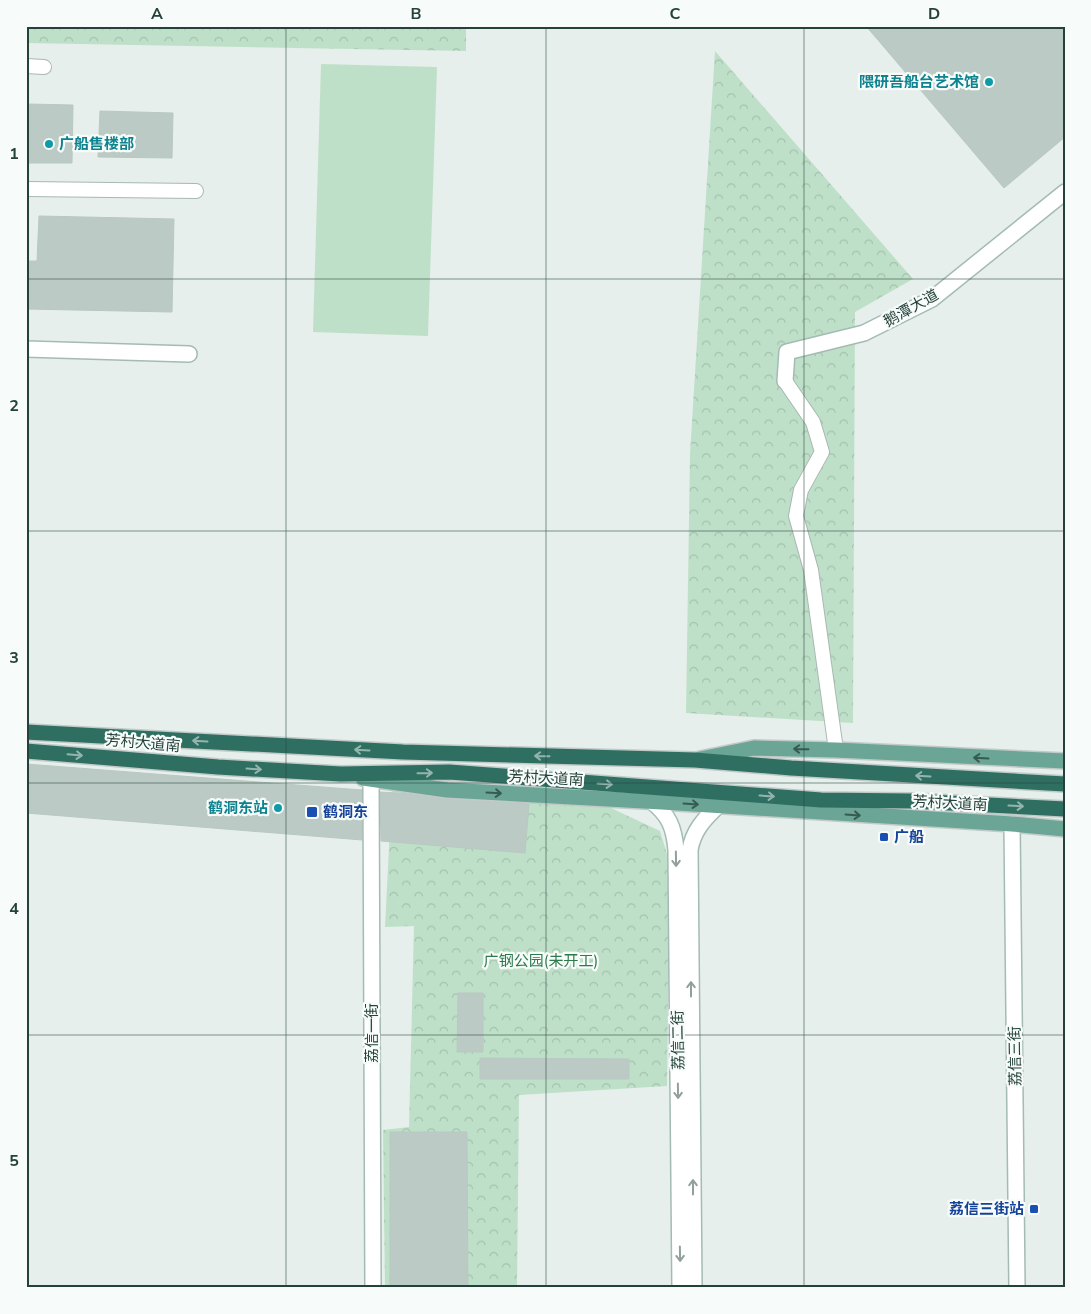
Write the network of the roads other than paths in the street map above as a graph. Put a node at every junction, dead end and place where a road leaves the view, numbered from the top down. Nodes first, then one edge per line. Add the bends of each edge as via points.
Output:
1 (26, 66) edge
2 (44, 67) dead end
3 (26, 188) edge
4 (196, 192) dead end
5 (1065, 192) edge
6 (26, 349) edge
7 (189, 354) dead end
8 (785, 381) joint
9 (26, 732) edge
10 (836, 750) junction
11 (26, 751) edge
12 (695, 760) junction
13 (1065, 762) edge
14 (341, 774) junction
15 (371, 779) junction
16 (1062, 784) edge
17 (651, 801) junction
18 (718, 806) junction
19 (1061, 808) edge
20 (1012, 824) junction
21 (1065, 829) edge
22 (373, 1288) edge
23 (680, 1288) edge
24 (694, 1288) edge
25 (1017, 1288) edge

1 - 2 street
3 - 4 street
5 - 8 street, 鹅潭大道 via 932,299 864,333 786,352
6 - 7 street
8 - 10 street via 813,422 822,452 801,490 796,516 811,570
12 -> 9 highway, 芳村大道南 via 403,752
10 -> 12 main road, 芳村大道南 via 754,748
13 -> 10 main road, 芳村大道南
11 -> 14 highway, 芳村大道南
16 -> 12 highway
14 - 15 main road, 芳村大道南
14 -> 19 highway via 449,772 821,800
15 -> 17 main road, 芳村大道南 via 447,790
15 - 22 street, 荔信一街
17 -> 18 main road, 芳村大道南
17 -> 23 street, 荔信二街 via 670,822 676,850
18 -> 20 main road, 芳村大道南
24 -> 18 street, 荔信二街 via 690,850 696,829
20 - 21 main road, 芳村大道南
20 - 25 street, 荔信三街

